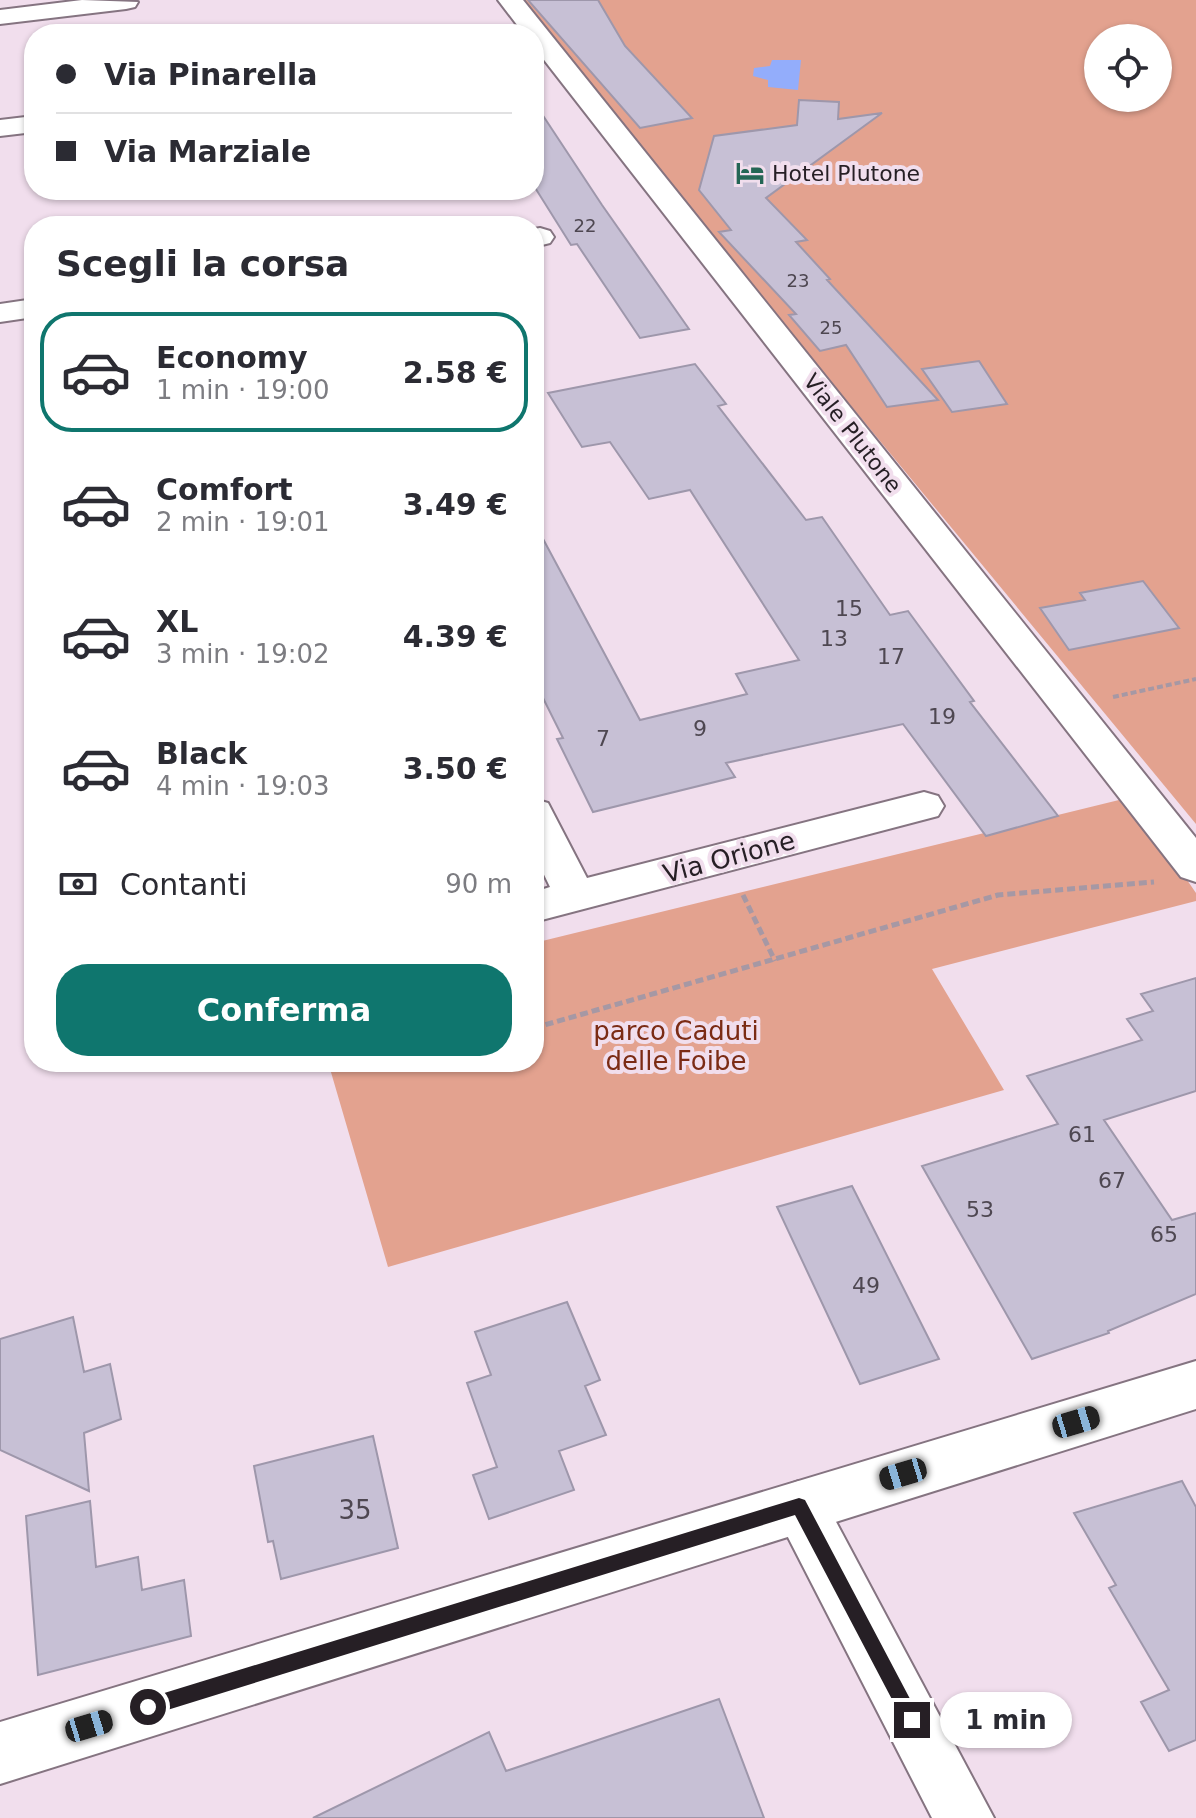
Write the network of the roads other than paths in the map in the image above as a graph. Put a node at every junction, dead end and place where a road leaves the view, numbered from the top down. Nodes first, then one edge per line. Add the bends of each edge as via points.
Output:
1 (510, 0) edge
2 (126, 2) edge
3 (0, 17) edge
4 (524, 24) edge
5 (546, 61) edge
6 (24, 125) edge
7 (0, 128) edge
8 (24, 309) edge
9 (0, 313) edge
10 (924, 806) dead end
11 (544, 833) edge
12 (1196, 867) edge
13 (576, 897) junction
14 (544, 905) edge
15 (1196, 1385) edge
16 (799, 1506) junction
17 (0, 1753) edge
18 (964, 1818) edge

1 - 4 street, Viale Plutone
2 - 3 street
5 - 12 street, Viale Plutone
6 - 7 street
8 - 9 street
10 - 13 street, Via Orione
11 - 13 street
13 - 14 street, Via Orione
15 - 16 street
16 - 17 street
16 - 18 street

